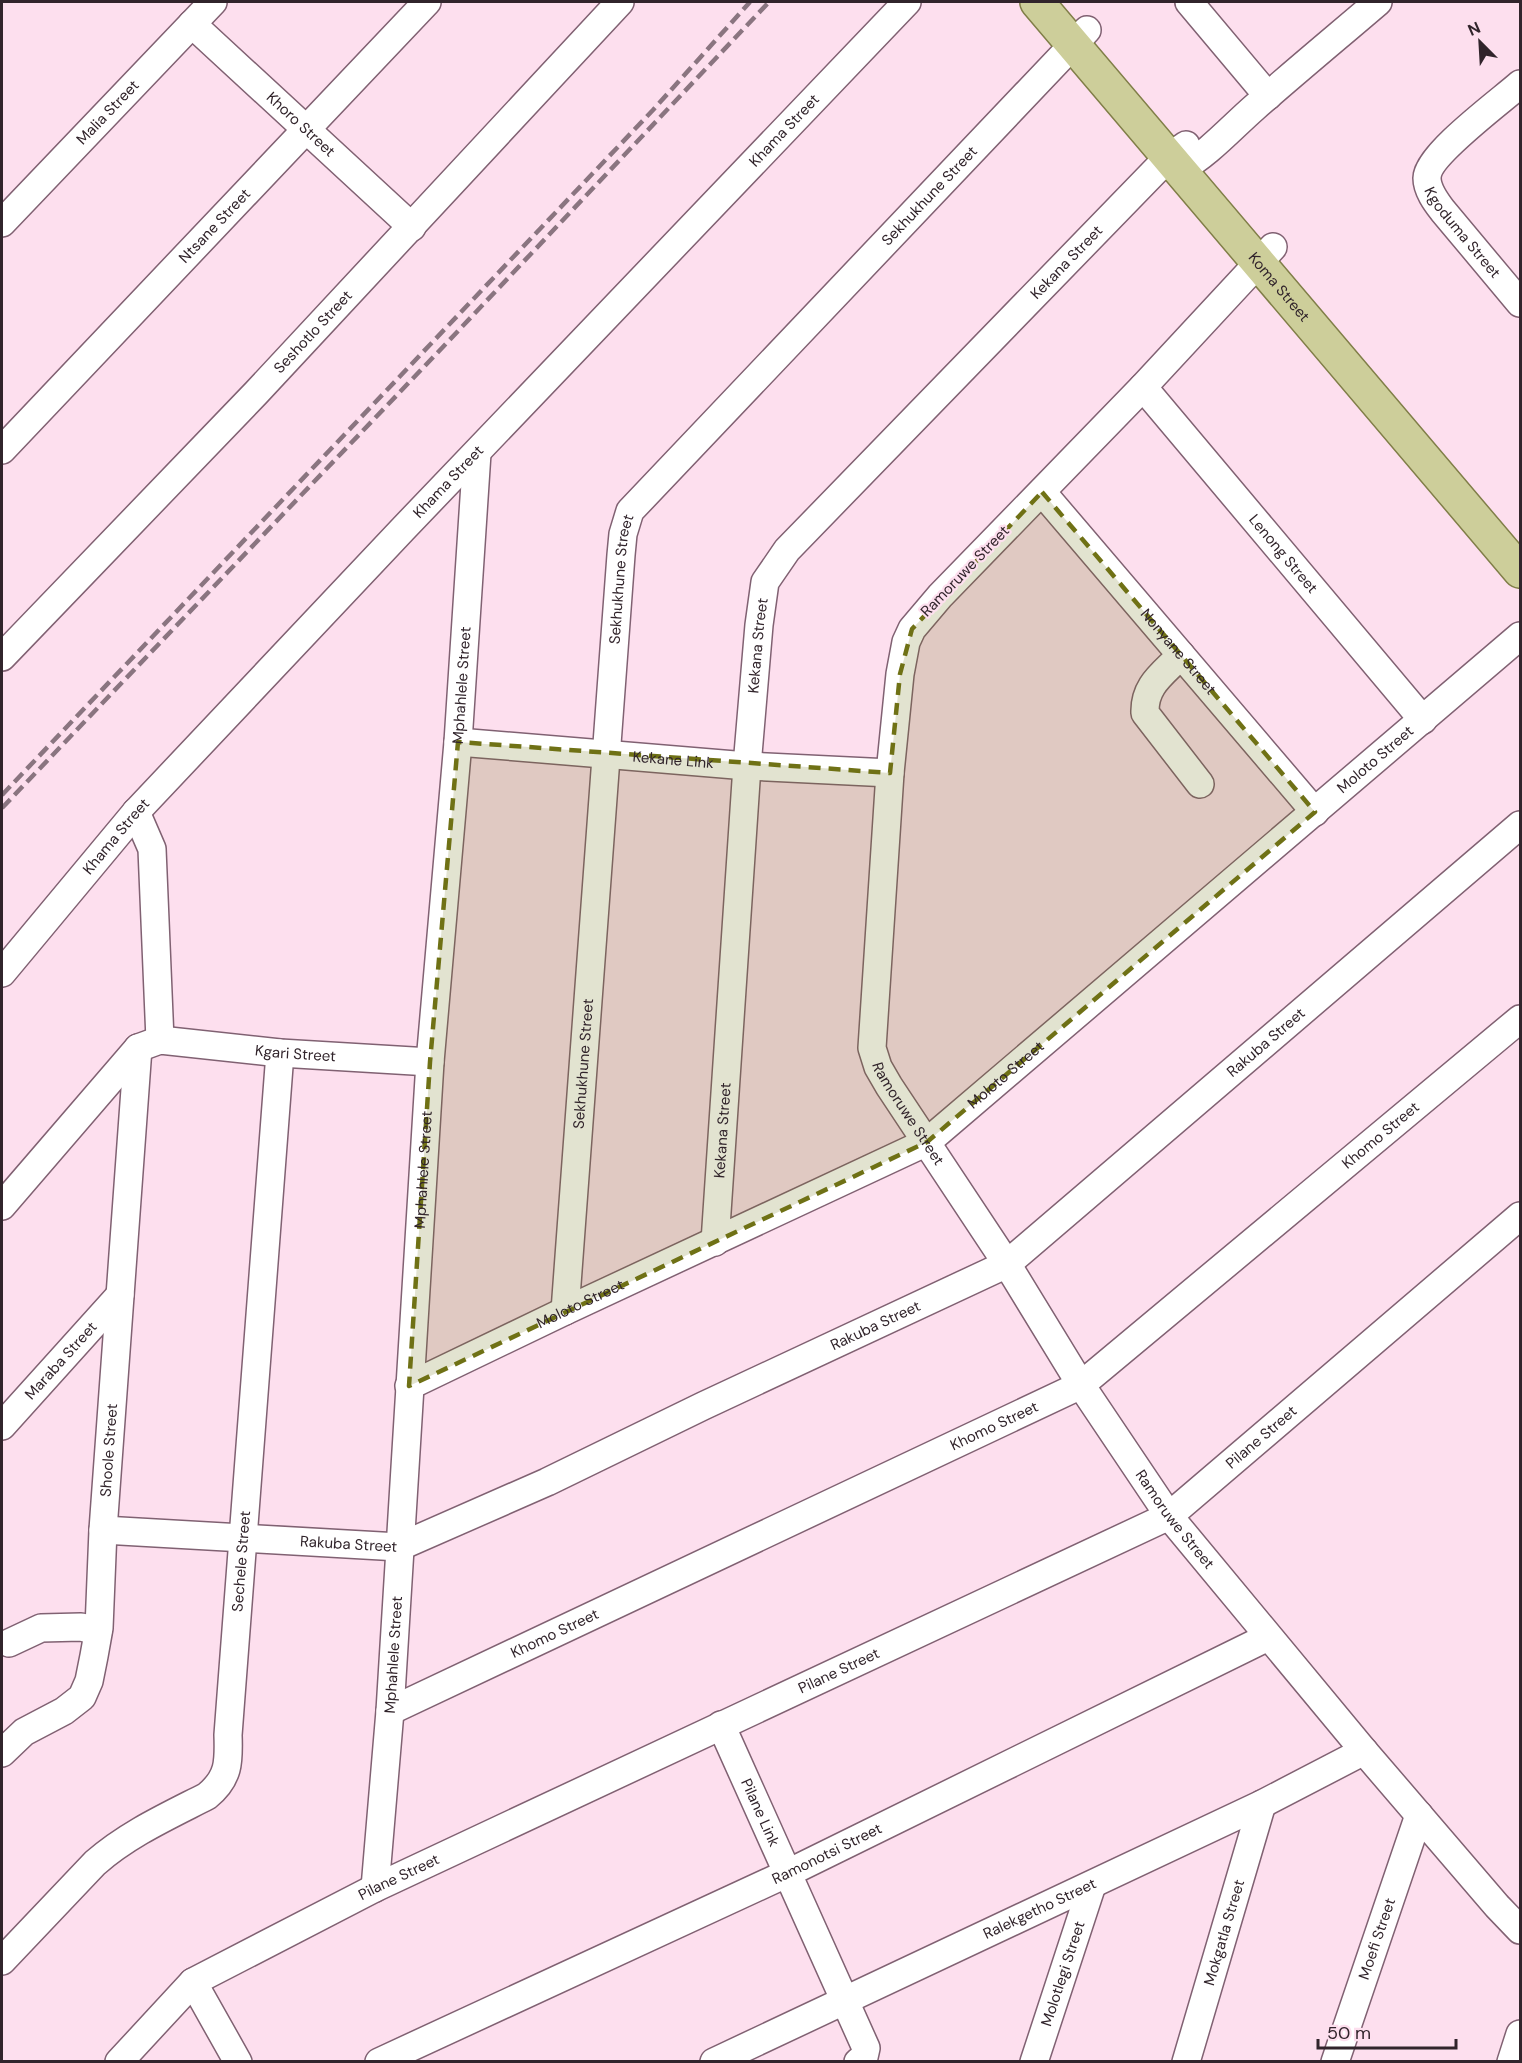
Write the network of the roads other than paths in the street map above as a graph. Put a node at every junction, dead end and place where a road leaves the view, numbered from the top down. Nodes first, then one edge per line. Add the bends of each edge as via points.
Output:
1 (213, 2) edge
2 (427, 2) edge
3 (620, 2) edge
4 (907, 2) edge
5 (1037, 2) edge
6 (1063, 2) edge
7 (1190, 2) edge
8 (1378, 2) edge
9 (192, 24) junction
10 (1080, 37) junction
11 (1521, 84) edge
12 (1268, 96) junction
13 (306, 130) junction
14 (1184, 158) junction
15 (2, 223) edge
16 (412, 227) junction
17 (1265, 254) junction
18 (1521, 303) edge
19 (1143, 387) junction
20 (2, 450) edge
21 (477, 453) junction
22 (1042, 492) junction
23 (1521, 540) edge
24 (1521, 571) edge
25 (1521, 636) edge
26 (7, 641) edge
27 (1181, 655) junction
28 (1423, 720) junction
29 (458, 742) junction
30 (606, 753) junction
31 (747, 766) junction
32 (890, 772) junction
33 (1200, 784) dead end
34 (136, 812) junction
35 (1315, 812) junction
36 (1521, 825) edge
37 (2, 973) edge
38 (1521, 1019) edge
39 (149, 1044) junction
40 (280, 1053) junction
41 (430, 1062) junction
42 (104, 1084) junction
43 (135, 1102) junction
44 (927, 1142) junction
45 (2, 1206) edge
46 (1521, 1216) edge
47 (715, 1242) junction
48 (1007, 1264) junction
49 (120, 1295) junction
50 (565, 1311) junction
51 (1081, 1385) junction
52 (409, 1386) junction
53 (2, 1426) edge
54 (1169, 1516) junction
55 (104, 1530) junction
56 (243, 1538) junction
57 (399, 1547) junction
58 (98, 1631) junction
59 (1268, 1637) junction
60 (9, 1643) dead end
61 (390, 1711) junction
62 (721, 1725) junction
63 (1364, 1751) junction
64 (2, 1754) edge
65 (1262, 1804) junction
66 (1419, 1815) junction
67 (788, 1873) junction
68 (1092, 1885) junction
69 (375, 1888) junction
70 (1521, 1930) edge
71 (2, 1961) edge
72 (193, 1982) junction
73 (845, 1999) junction
74 (1521, 2034) edge
75 (119, 2061) edge
76 (238, 2061) edge
77 (379, 2061) edge
78 (714, 2061) edge
79 (858, 2061) edge
80 (1034, 2061) edge
81 (1186, 2061) edge
82 (1335, 2061) edge
83 (1511, 2061) edge

1 - 9 street, Malia Street
2 - 13 street, Ntsane Street
3 - 16 street, Seshotlo Street
4 - 21 street, Khama Street
5 - 10 main road, Koma Street
6 - 10 main road, Koma Street
7 - 12 street
8 - 12 street, Kekana Street
9 - 13 street, Khoro Street
9 - 15 street, Malia Street
10 - 14 main road, Koma Street
10 - 30 street, Sekhukhune Street via 630,511 623,534
11 - 18 street, Kgoduma Street via 1448,146 1434,161 1427,178 1443,211
12 - 14 street, Kekana Street
13 - 16 street, Khoro Street
13 - 20 street, Ntsane Street
14 - 17 main road, Koma Street
14 - 31 street, Kekana Street via 787,550 772,570 762,596
16 - 26 street, Seshotlo Street
17 - 19 street, Ramoruwe Street
17 - 23 main road, Koma Street
17 - 24 main road, Koma Street
19 - 22 street, Ramoruwe Street
19 - 28 street, Lenong Street
21 - 29 street, Mphahlele Street
21 - 34 street, Khama Street
22 - 27 street, Nonyane Street
22 - 32 street, Ramoruwe Street via 912,629 900,674
25 - 28 street, Moloto Street
27 - 33 street via 1149,690 1144,700 1145,713
27 - 35 street, Nonyane Street
28 - 35 street, Moloto Street
29 - 30 street, Kekane Link
29 - 41 street, Mphahlele Street
30 - 31 street, Kekane Link
30 - 50 street, Sekhukhune Street
31 - 32 street, Kekane Link
31 - 47 street, Kekana Street
32 - 44 street, Ramoruwe Street via 872,1048 878,1067
34 - 37 street, Khama Street
34 - 39 street via 152,849
35 - 44 street, Moloto Street
36 - 48 street, Rakuba Street
38 - 51 street, Khomo Street
39 - 40 street, Kgari Street
39 - 42 street
39 - 43 street, Shoole Street
40 - 41 street, Kgari Street
40 - 56 street, Sechele Street
41 - 52 street, Mphahlele Street
42 - 43 street
42 - 45 street
43 - 49 street, Shoole Street
44 - 47 street, Moloto Street
44 - 48 street, Ramoruwe Street
46 - 54 street, Pilane Street
47 - 50 street, Moloto Street
48 - 51 street, Ramoruwe Street
48 - 57 street, Rakuba Street via 547,1482
49 - 53 street, Maraba Street
49 - 55 street, Shoole Street
50 - 52 street, Moloto Street
51 - 54 street, Ramoruwe Street
51 - 61 street, Khomo Street
52 - 57 street, Mphahlele Street
54 - 59 street, Ramoruwe Street
54 - 62 street, Pilane Street
55 - 56 street, Rakuba Street
55 - 58 street, Shoole Street
56 - 57 street, Rakuba Street
56 - 71 street, Sechele Street via 229,1760 218,1787 109,1850
57 - 61 street, Mphahlele Street
58 - 60 street via 81,1627 41,1628
58 - 64 street, Shoole Street via 82,1697 24,1732
59 - 63 street, Ramoruwe Street
59 - 67 street, Ramonotsi Street
61 - 69 street, Mphahlele Street
62 - 67 street, Pilane Link
62 - 69 street, Pilane Street
63 - 65 street, Ralekgetho Street
63 - 66 street, Ramoruwe Street
65 - 68 street, Ralekgetho Street
65 - 81 street, Mokgatla Street
66 - 70 street, Ramoruwe Street
66 - 82 street, Moefi Street
67 - 73 street, Pilane Link
67 - 77 street, Ramonotsi Street
68 - 73 street, Ralekgetho Street
68 - 80 street, Molotlegi Street
69 - 72 street, Pilane Street
72 - 75 street, Pilane Street
72 - 76 street
73 - 78 street, Ralekgetho Street
73 - 79 street, Pilane Link via 866,2048
74 - 83 street

